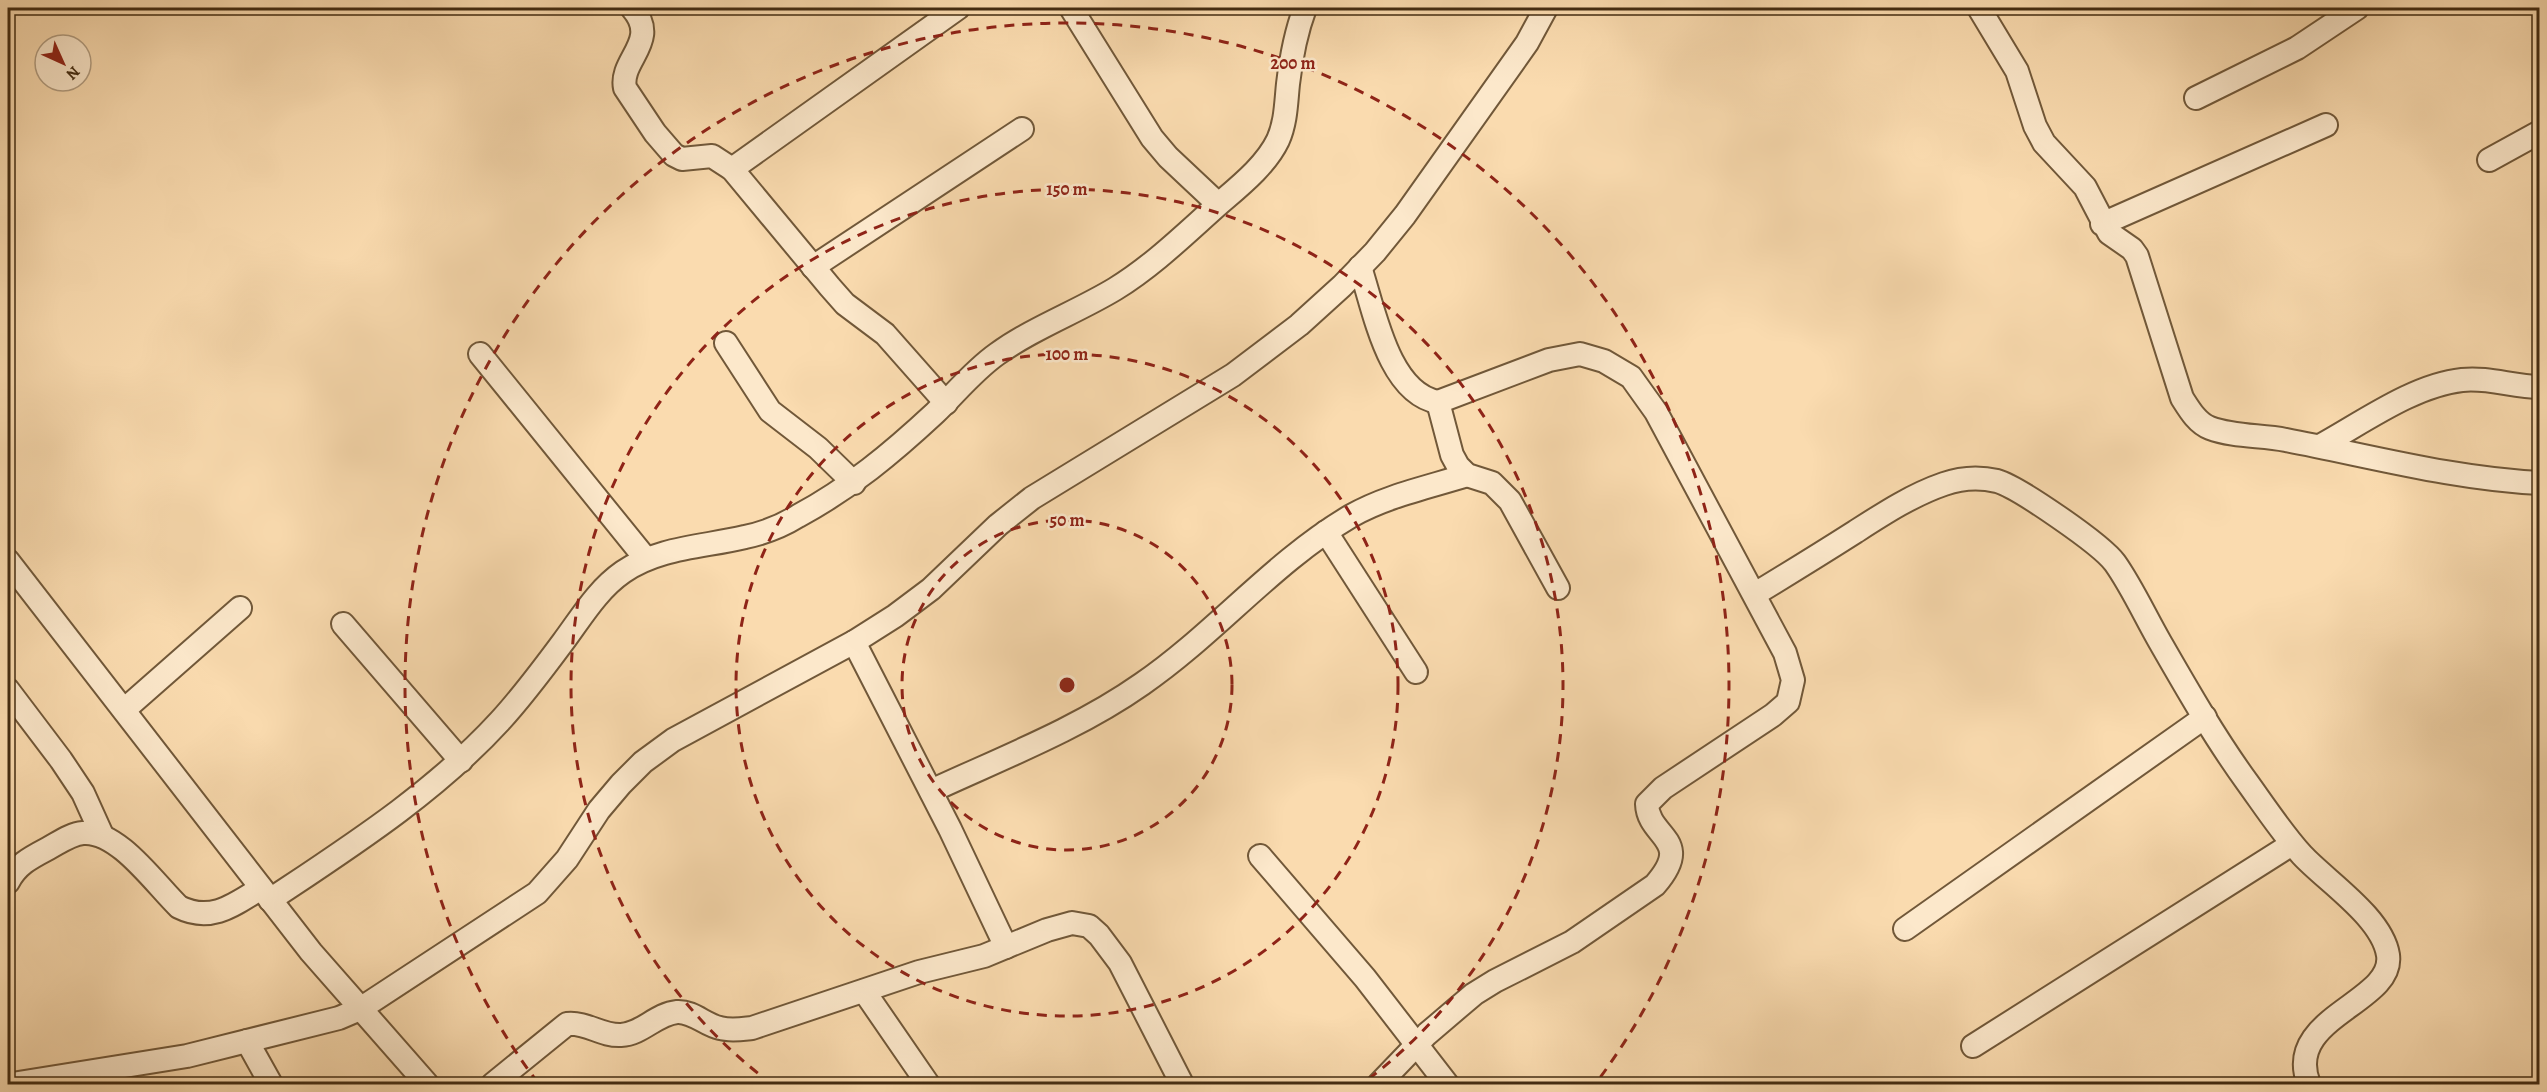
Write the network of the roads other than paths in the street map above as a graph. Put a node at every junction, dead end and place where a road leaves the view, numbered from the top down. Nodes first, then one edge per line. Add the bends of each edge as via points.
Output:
1 (632, 8) edge
2 (958, 8) edge
3 (1071, 8) edge
4 (1305, 8) edge
5 (1546, 8) edge
6 (1979, 8) edge
7 (2357, 8) edge
8 (2196, 98) dead end
9 (2326, 125) dead end
10 (1022, 129) dead end
11 (2540, 132) edge
12 (2489, 160) dead end
13 (732, 169) junction
14 (1218, 204) junction
15 (2102, 224) junction
16 (813, 267) junction
17 (1360, 267) junction
18 (726, 344) dead end
19 (480, 354) dead end
20 (2540, 387) edge
21 (1438, 402) junction
22 (945, 403) junction
23 (2320, 446) junction
24 (1467, 475) junction
25 (854, 483) junction
26 (2540, 483) edge
27 (1326, 532) junction
28 (646, 559) junction
29 (8, 561) edge
30 (1558, 588) dead end
31 (1755, 594) junction
32 (240, 608) dead end
33 (343, 624) dead end
34 (854, 642) junction
35 (1416, 672) dead end
36 (8, 690) edge
37 (124, 710) junction
38 (2205, 717) junction
39 (461, 761) junction
40 (931, 790) junction
41 (102, 835) junction
42 (2292, 844) junction
43 (1260, 856) dead end
44 (8, 882) edge
45 (266, 894) junction
46 (1905, 930) dead end
47 (1006, 947) junction
48 (864, 991) junction
49 (360, 1009) junction
50 (247, 1041) junction
51 (1416, 1045) junction
52 (1972, 1046) dead end
53 (102, 1077) edge
54 (2301, 1080) edge
55 (12, 1084) edge
56 (271, 1084) edge
57 (427, 1084) edge
58 (493, 1084) edge
59 (928, 1084) edge
60 (1182, 1084) edge
61 (1379, 1084) edge
62 (1447, 1084) edge

1 - 13 street via 642,37 624,80 630,96 674,155 682,159 712,156
2 - 13 street
3 - 14 street via 1152,138
4 - 14 street via 1278,139 1267,157
5 - 17 street via 1527,43 1405,215
6 - 15 street via 2017,71 2044,143 2085,187
7 - 8 street via 2297,48
9 - 15 street
10 - 16 street
11 - 12 street
13 - 16 street
14 - 22 street via 1154,262 1115,289 997,354
15 - 23 street via 2137,256 2182,398 2193,414 2206,426 2226,433
16 - 22 street via 845,304 897,346
17 - 21 street via 1380,330 1401,377 1426,400
17 - 34 street via 1299,325 1233,375 1032,498 931,589
18 - 25 street via 770,411 818,448
19 - 28 street
20 - 23 street via 2489,380 2434,386
21 - 24 street via 1452,455
21 - 31 street via 1549,360 1580,354 1604,361 1631,377 1656,412
22 - 25 street
23 - 26 street via 2483,478
24 - 27 street via 1394,498 1353,515
24 - 30 street via 1492,483 1510,501
25 - 28 street via 772,529
27 - 35 street
27 - 40 street via 1280,566 1224,619 1142,684 1088,717
28 - 39 street via 597,596 502,719
29 - 37 street
31 - 38 street via 1898,506 1945,483 1973,478 1998,482 2017,490 2093,541 2113,561
31 - 51 street via 1785,653 1792,680 1788,702 1750,733 1663,788 1647,804 1651,818 1670,844 1671,857 1665,873 1634,901 1572,942 1474,994
32 - 37 street
33 - 39 street
34 - 40 street
34 - 49 street via 673,740 643,762 599,810 567,859 537,892
36 - 41 street via 61,760
37 - 45 street
38 - 42 street
38 - 46 street
39 - 45 street via 380,826
40 - 47 street
41 - 44 street via 83,832 71,836 16,867
41 - 45 street via 117,843 179,907 192,914 204,915
42 - 52 street
42 - 54 street via 2333,880 2372,924 2383,939 2389,964 2383,978 2329,1022 2312,1042 2304,1058
43 - 51 street via 1365,978
45 - 49 street
47 - 48 street
47 - 60 street via 1072,923 1089,926 1120,963
48 - 58 street via 743,1029 719,1028 691,1014 676,1012 635,1033 621,1035 578,1023 567,1024
48 - 59 street
49 - 50 street
49 - 57 street
50 - 53 street
50 - 56 street
51 - 61 street
51 - 62 street
53 - 55 street

